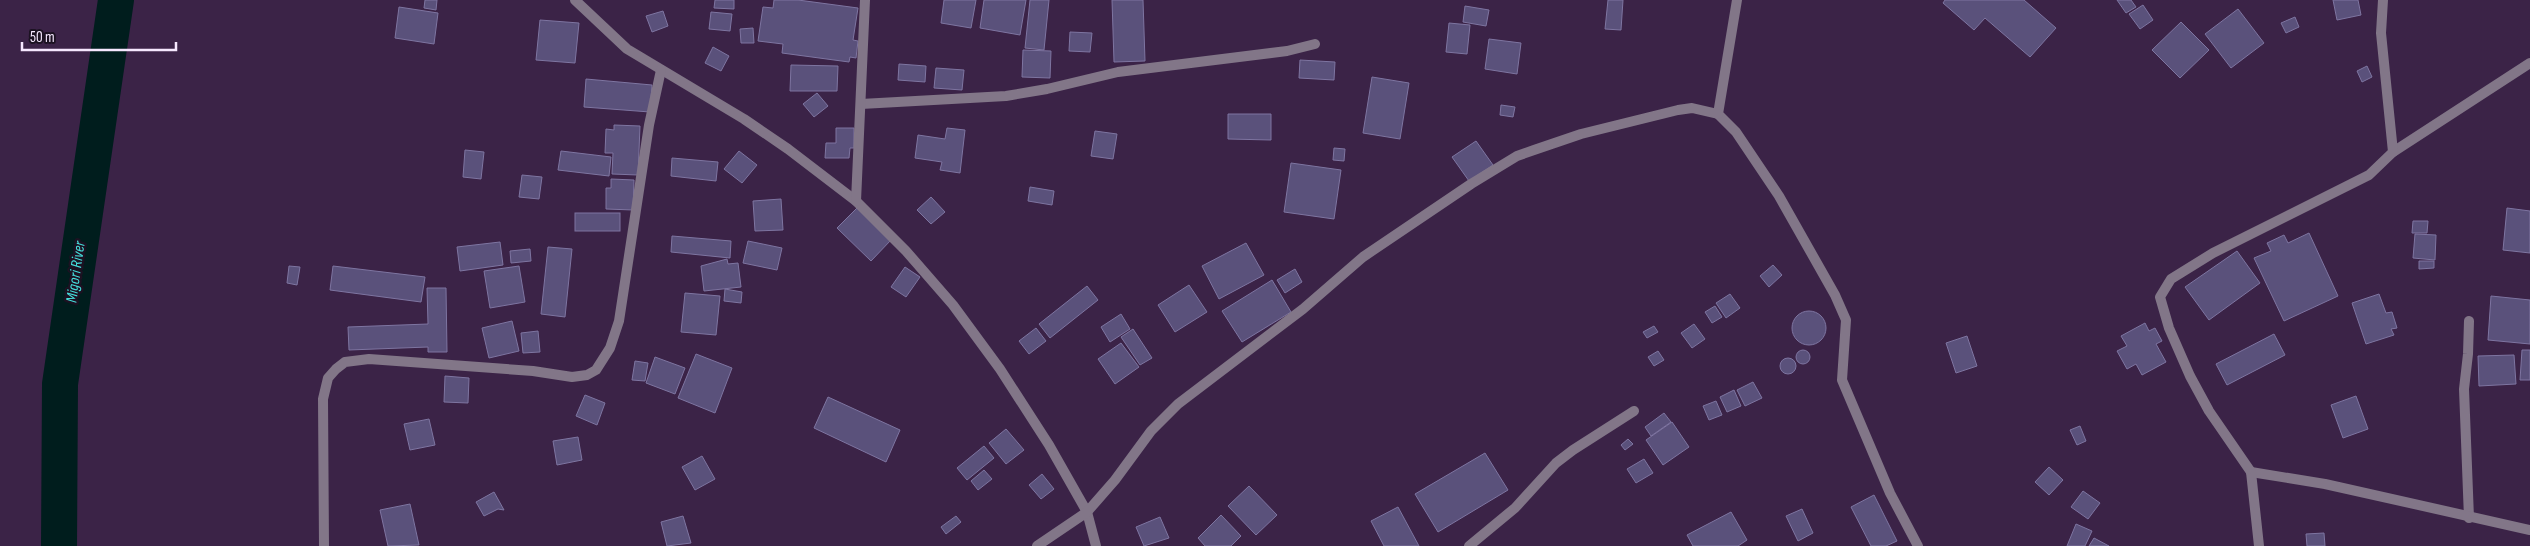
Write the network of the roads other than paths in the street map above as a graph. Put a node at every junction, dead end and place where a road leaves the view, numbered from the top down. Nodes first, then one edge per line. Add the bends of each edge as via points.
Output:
1 (575, 0) edge
2 (865, 0) edge
3 (1737, 0) edge
4 (2383, 0) edge
5 (1315, 44) dead end
6 (2530, 63) edge
7 (661, 70) junction
8 (861, 104) junction
9 (1718, 114) junction
10 (2393, 152) junction
11 (856, 201) junction
12 (2469, 322) dead end
13 (1634, 411) dead end
14 (2251, 472) junction
15 (1087, 512) junction
16 (2469, 518) junction
17 (2530, 530) edge
18 (324, 546) edge
19 (1037, 546) edge
20 (1096, 546) edge
21 (1469, 546) edge
22 (1918, 546) edge
23 (2258, 546) edge

1 - 7 street via 626,50
2 - 8 street
3 - 9 street
4 - 10 street via 2381,33
5 - 8 street via 1280,52 1118,72 1047,90 1006,96
6 - 10 street
7 - 11 street via 788,148
7 - 18 street via 649,125 619,321 604,358 591,372 572,377 533,371 369,359 345,362 328,378 323,399
8 - 11 street
9 - 15 street via 1692,108 1678,110 1581,134 1517,156 1471,184 1363,258 1303,310 1178,404 1151,431
9 - 22 street via 1736,132 1779,196 1835,294 1846,320 1842,380 1890,493
10 - 14 street via 2369,175 2213,253 2171,279 2160,296 2169,328 2190,376 2209,411
11 - 15 street via 953,305 1000,369
12 - 16 street via 2464,388
13 - 21 street via 1556,463 1515,508
14 - 16 street via 2325,484
14 - 23 street
15 - 19 street
15 - 20 street
16 - 17 street

